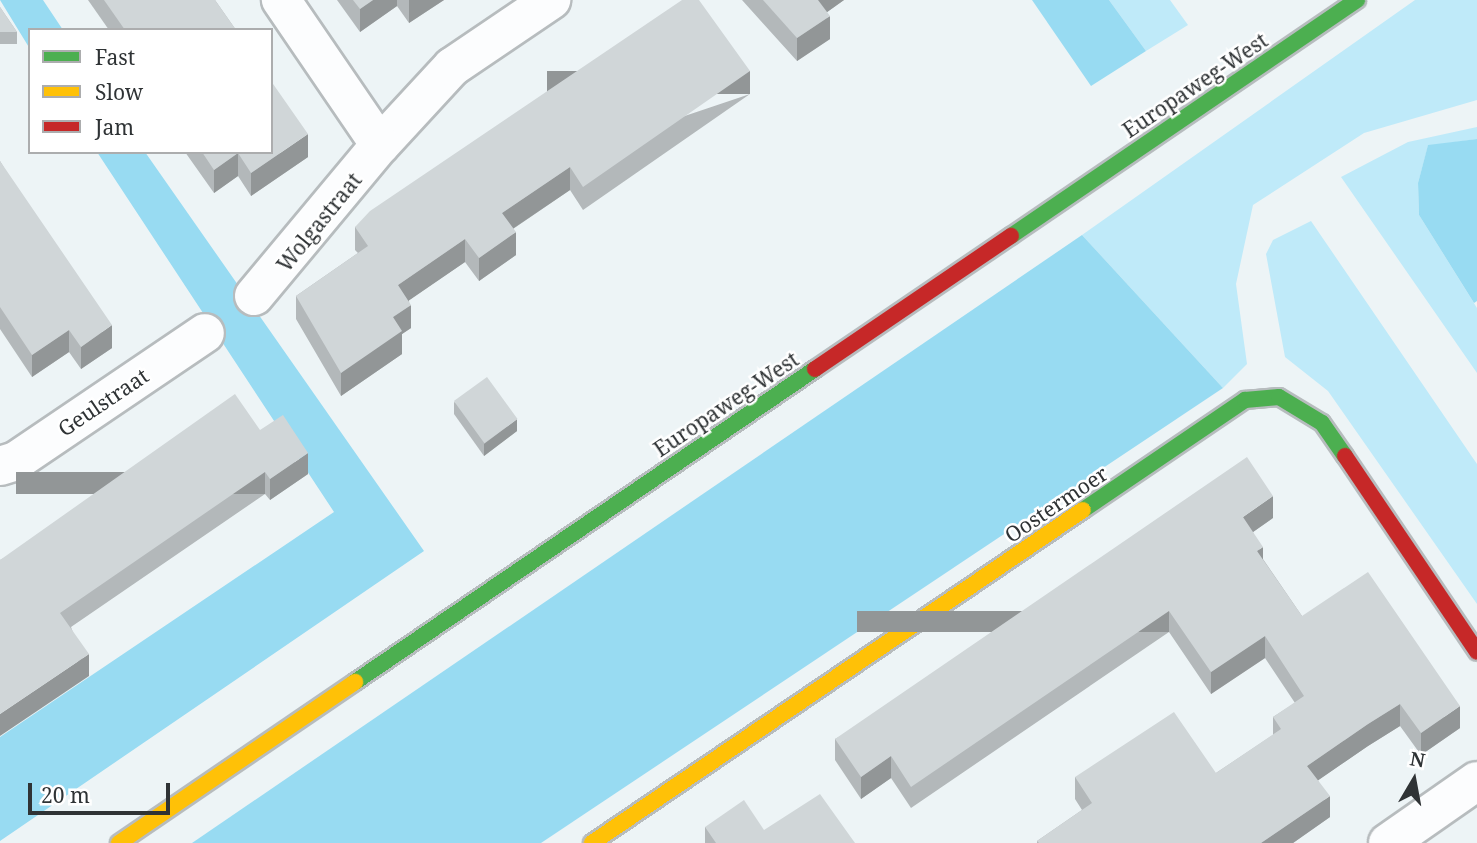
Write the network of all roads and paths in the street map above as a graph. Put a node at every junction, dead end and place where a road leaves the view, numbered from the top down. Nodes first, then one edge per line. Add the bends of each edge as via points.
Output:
1 (281, 0) edge
2 (551, 0) edge
3 (1357, 0) edge
4 (380, 145) junction
5 (254, 296) dead end
6 (205, 333) dead end
7 (0, 466) edge
8 (1477, 652) edge
9 (1477, 781) edge
10 (119, 843) edge
11 (592, 843) edge
12 (1388, 843) edge

1 - 4 street
2 - 4 street, Wolgastraat via 453,67
3 - 10 main road, Europaweg-West
4 - 5 street, Wolgastraat
6 - 7 street, Geulstraat via 16,461
8 - 11 main road, Oostermoer via 1322,423 1279,397 1245,400
9 - 12 street

